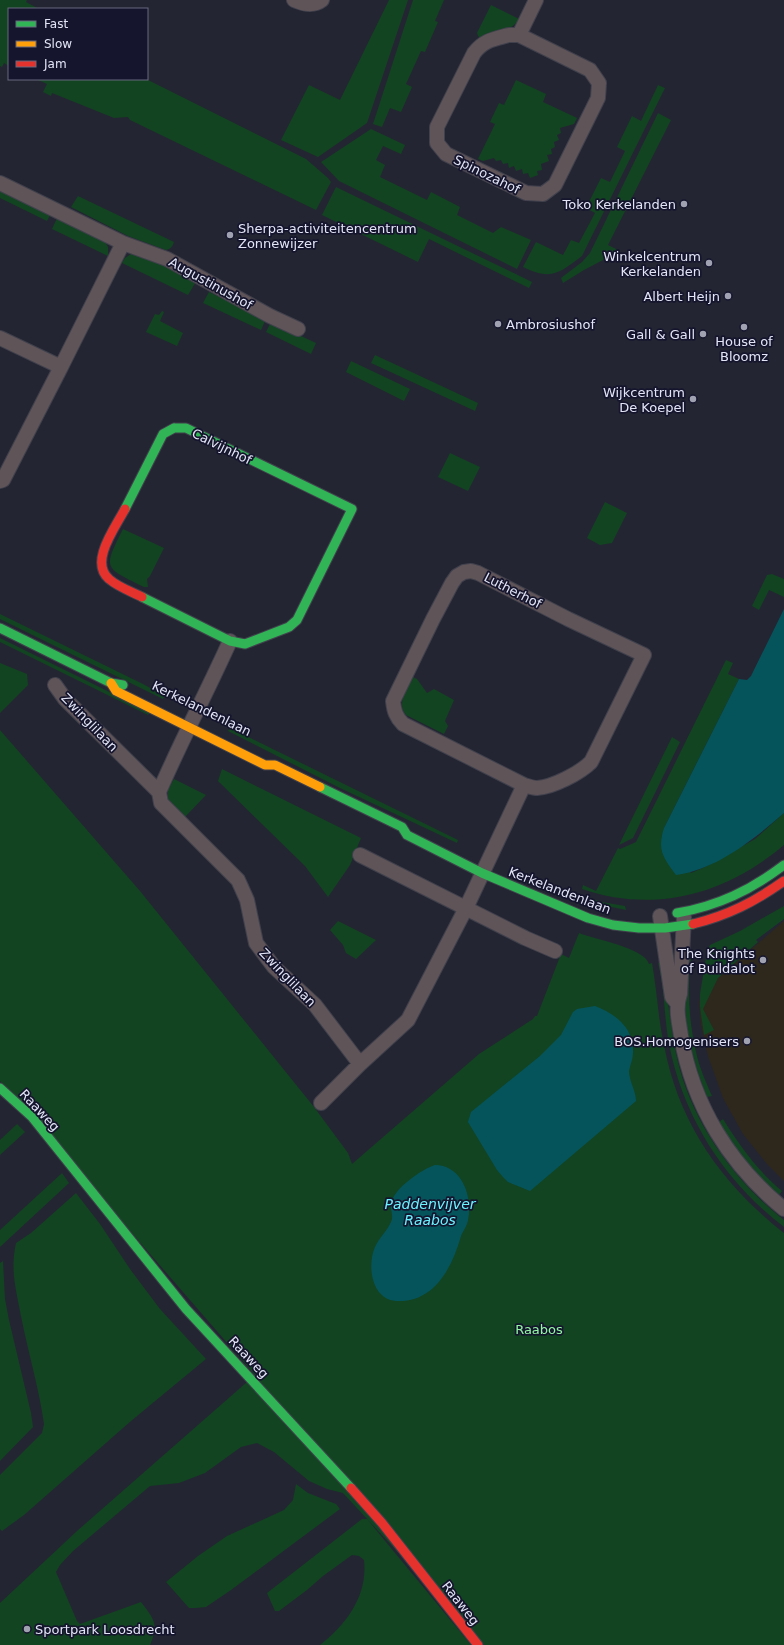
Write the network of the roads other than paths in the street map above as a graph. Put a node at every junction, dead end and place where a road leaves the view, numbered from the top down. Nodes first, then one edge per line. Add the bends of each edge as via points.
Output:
1 (294, 0) edge
2 (322, 0) edge
3 (536, 0) edge
4 (519, 35) junction
5 (0, 183) edge
6 (123, 243) junction
7 (298, 329) dead end
8 (0, 338) edge
9 (61, 367) junction
10 (0, 481) edge
11 (0, 628) edge
12 (230, 642) junction
13 (111, 683) junction
14 (55, 685) dead end
15 (141, 693) dead end
16 (193, 721) junction
17 (270, 756) dead end
18 (275, 766) junction
19 (524, 785) junction
20 (159, 792) junction
21 (402, 827) junction
22 (416, 829) dead end
23 (360, 855) dead end
24 (784, 865) edge
25 (486, 866) junction
26 (784, 881) edge
27 (557, 894) dead end
28 (577, 903) dead end
29 (466, 908) junction
30 (684, 919) junction
31 (659, 920) junction
32 (555, 951) dead end
33 (677, 1003) junction
34 (360, 1064) junction
35 (0, 1088) edge
36 (321, 1103) dead end
37 (784, 1208) edge
38 (478, 1645) edge

1 - 2 street via 310,5
3 - 4 street
4 - 4 street, Spinozahof via 509,35 480,45 437,127 437,143 446,154 526,193 543,194 555,184 598,98 599,83 590,70
5 - 6 street, Augustinushof
6 - 7 street, Augustinushof via 167,259
6 - 9 street
8 - 9 street
9 - 10 street via 3,480
11 - 13 street, Kerkelandenlaan
12 - 12 street, Calvijnhof via 245,644 289,627 297,620 352,509 186,428 174,428 163,434 102,554 100,567 111,581
12 - 16 street
13 - 15 street, Kerkelandenlaan via 120,683
13 - 16 street, Kerkelandenlaan via 116,691
14 - 20 street, Zwinglilaan via 65,699
16 - 18 street, Kerkelandenlaan via 265,765
16 - 20 street
17 - 18 street
18 - 21 street, Kerkelandenlaan
19 - 19 street, Lutherhof via 536,788 553,784 582,771 591,762 644,655 478,573 464,572 452,583 434,615 393,702 394,710 403,724
19 - 25 street
20 - 34 street, Zwinglilaan via 161,803 238,880 247,900 256,943 274,967 315,1005
21 - 22 street, Kerkelandenlaan
21 - 25 street, Kerkelandenlaan via 407,835
23 - 29 street
24 - 30 street, Kerkelandenlaan via 737,896
25 - 29 street
25 - 31 street, Kerkelandenlaan via 588,918 629,928
26 - 30 street, Kerkelandenlaan via 721,917
27 - 28 street, Kerkelandenlaan
29 - 32 street
29 - 34 street via 408,1020
30 - 31 street, Kerkelandenlaan
30 - 31 street, Kerkelandenlaan
30 - 33 street via 680,994
31 - 33 street via 672,997
33 - 37 street via 682,1044 692,1081 708,1118 740,1166 760,1188
34 - 36 street
35 - 38 street, Raaweg via 32,1117 186,1309 382,1523

